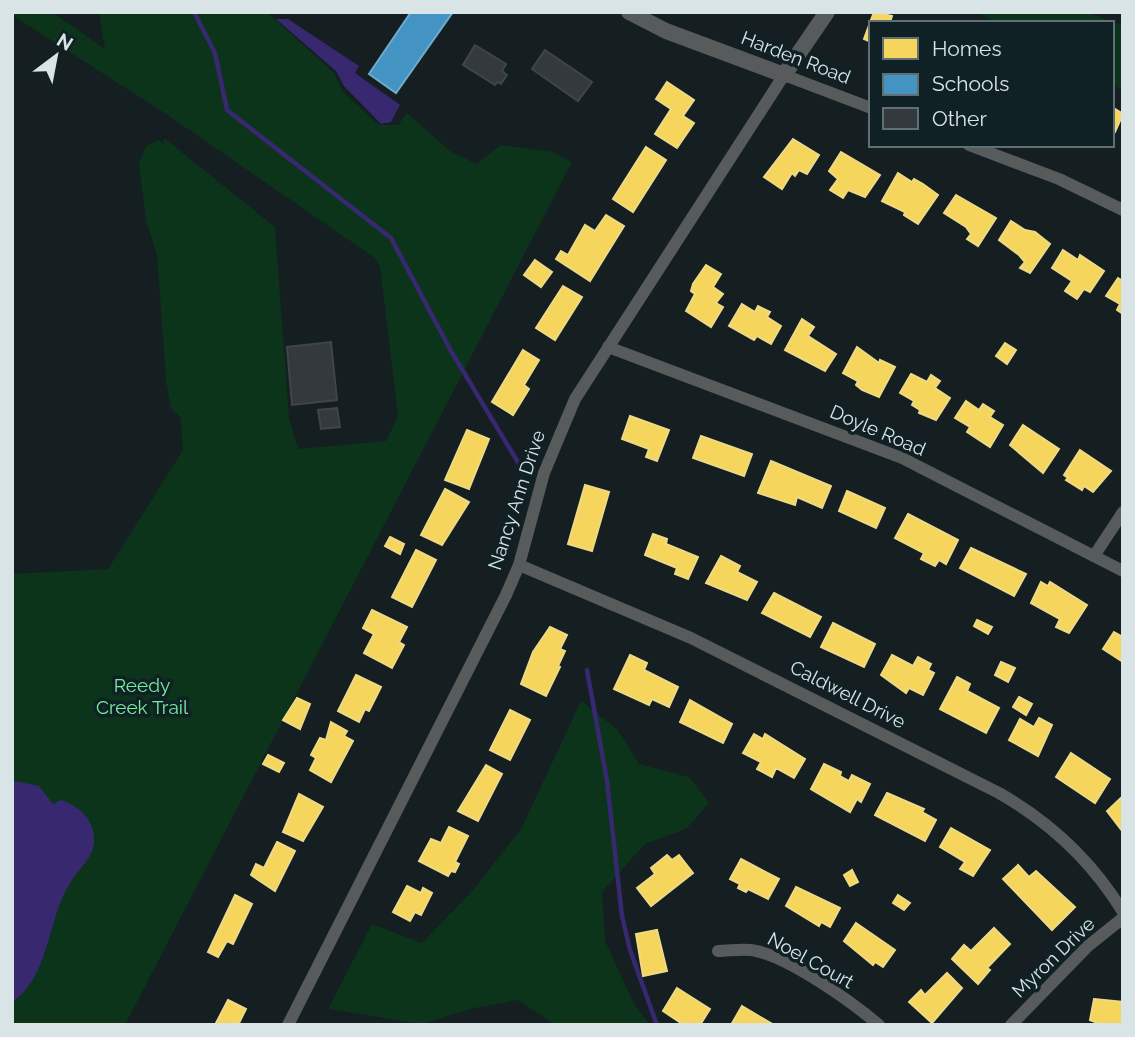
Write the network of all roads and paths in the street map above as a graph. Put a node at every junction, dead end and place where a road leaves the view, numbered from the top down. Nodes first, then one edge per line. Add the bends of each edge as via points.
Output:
1 (629, 12) edge
2 (827, 12) edge
3 (784, 75) junction
4 (869, 107) edge
5 (974, 147) edge
6 (1123, 210) edge
7 (608, 346) junction
8 (1123, 512) edge
9 (1094, 556) junction
10 (519, 565) junction
11 (1123, 571) edge
12 (1123, 912) edge
13 (1123, 918) edge
14 (718, 951) dead end
15 (288, 1025) edge
16 (879, 1025) edge
17 (1011, 1025) edge

1 - 3 street, Harden Road via 666,31
2 - 3 street, Nancy Ann Drive
3 - 4 street, Harden Road
3 - 7 street, Nancy Ann Drive
5 - 6 street via 1059,179
7 - 9 street, Doyle Road via 902,458
7 - 10 street, Nancy Ann Drive via 575,399 544,472
8 - 9 street
9 - 11 street, Doyle Road
10 - 12 street, Caldwell Drive via 691,638 999,793 1041,819 1071,846
10 - 15 street, Nancy Ann Drive
13 - 17 street, Myron Drive via 1088,946
14 - 16 street, Noel Court via 768,954 833,991

